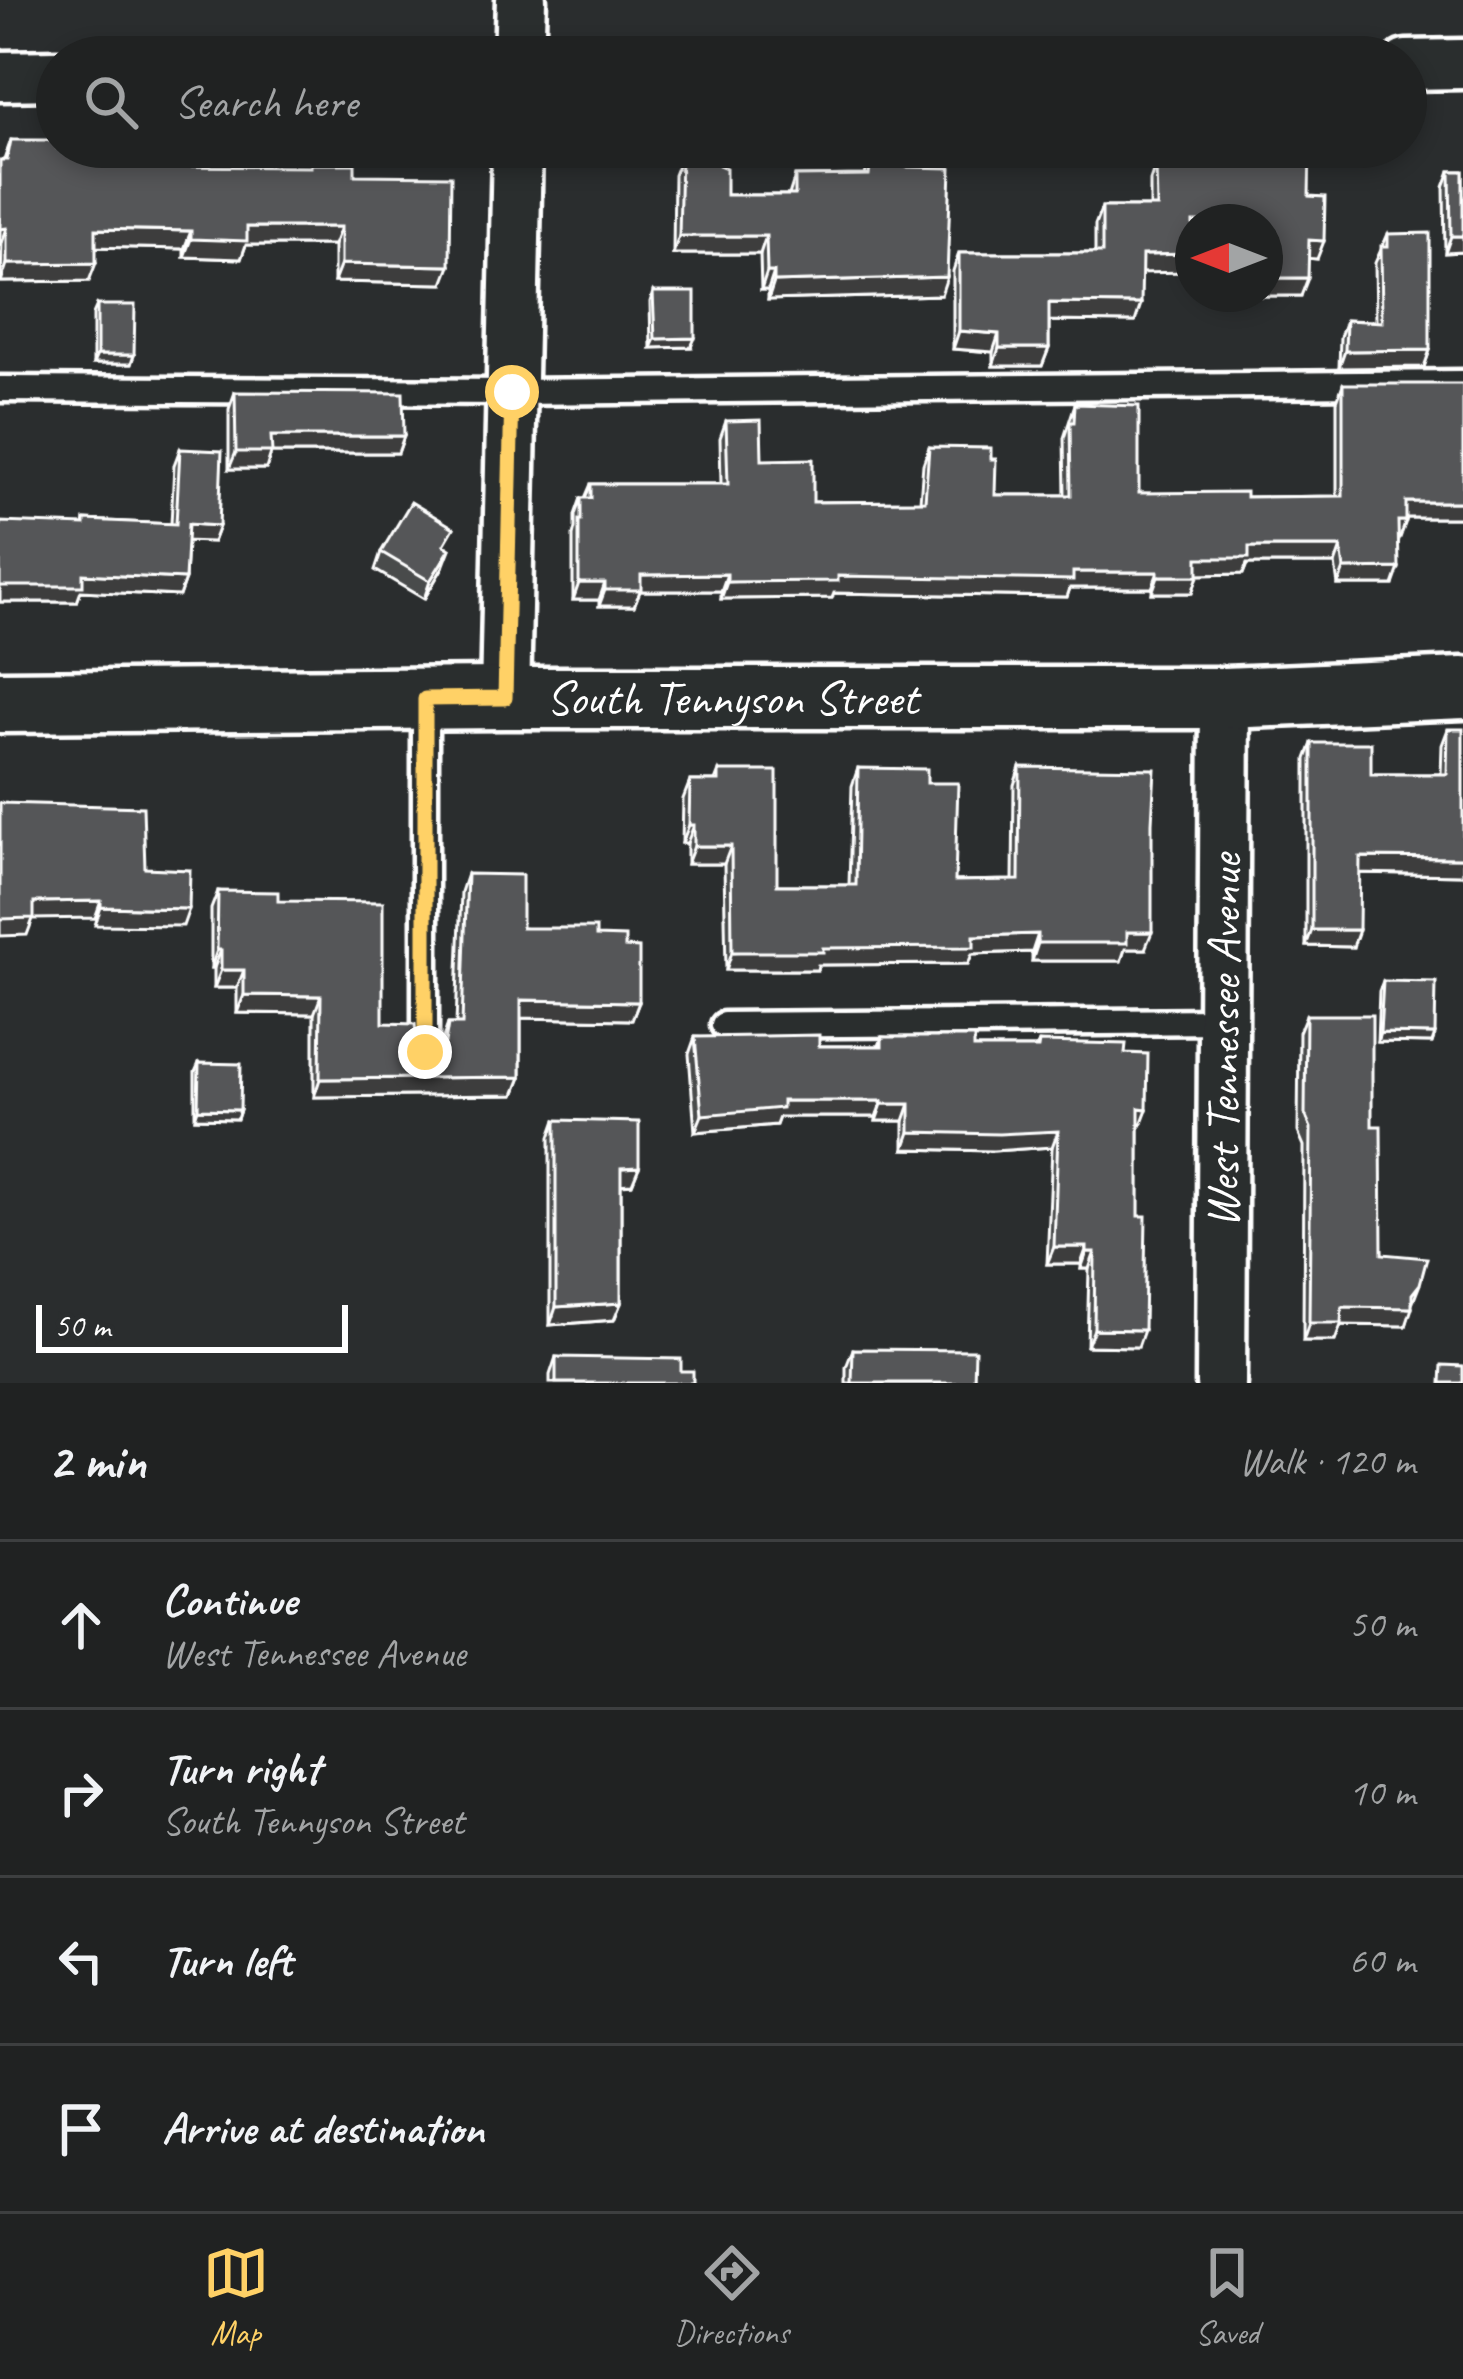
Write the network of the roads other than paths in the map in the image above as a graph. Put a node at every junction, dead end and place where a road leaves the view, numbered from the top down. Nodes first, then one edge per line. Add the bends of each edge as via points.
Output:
1 (521, 0) edge
2 (520, 36) edge
3 (1427, 64) edge
4 (1463, 64) edge
5 (36, 75) edge
6 (0, 76) edge
7 (517, 168) edge
8 (1463, 383) edge
9 (0, 389) edge
10 (512, 392) junction
11 (1463, 688) edge
12 (505, 698) junction
13 (1225, 698) junction
14 (425, 699) junction
15 (0, 702) edge
16 (1224, 1021) junction
17 (724, 1025) dead end
18 (425, 1052) edge
19 (1222, 1383) edge

1 - 2 street
3 - 4 street
5 - 6 street
7 - 10 street
8 - 10 lane
9 - 10 lane
10 - 12 street
11 - 13 street, South Tennyson Street
12 - 13 street, South Tennyson Street
12 - 14 street, South Tennyson Street
13 - 16 street, West Tennessee Avenue
14 - 15 street, South Tennyson Street
14 - 18 lane
16 - 17 lane
16 - 19 street, West Tennessee Avenue

